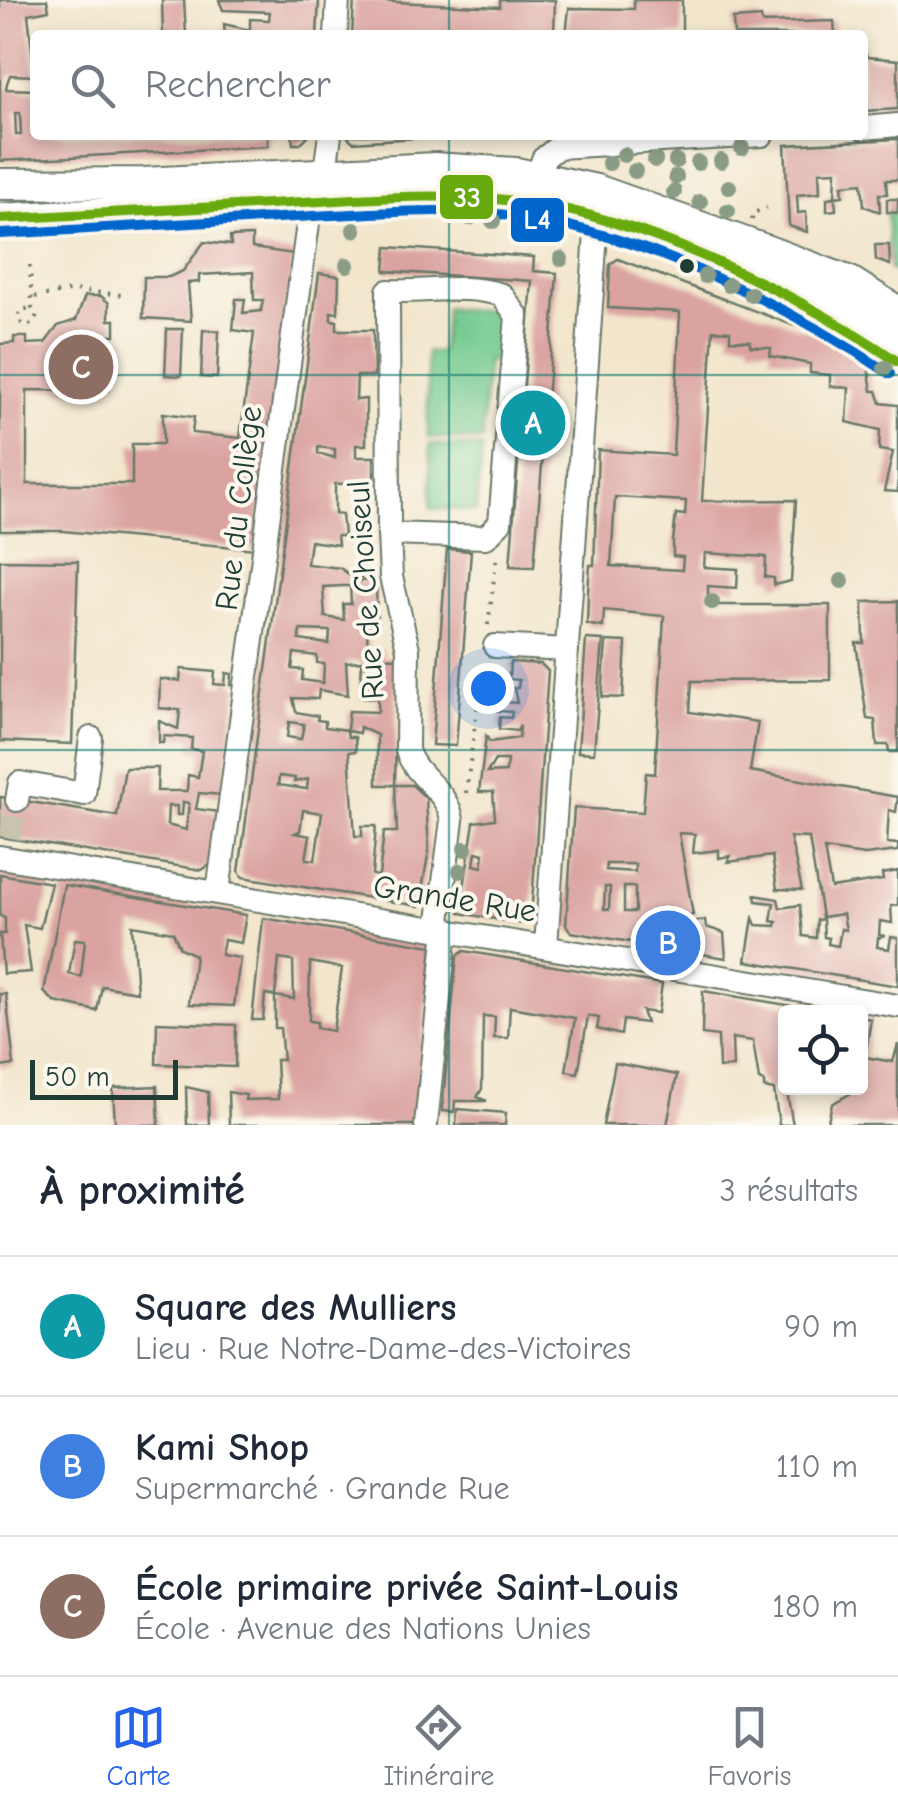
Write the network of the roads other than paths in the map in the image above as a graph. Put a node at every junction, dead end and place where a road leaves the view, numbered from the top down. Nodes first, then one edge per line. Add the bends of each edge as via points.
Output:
1 (338, 0) edge
2 (336, 30) edge
3 (898, 125) edge
4 (868, 128) edge
5 (329, 140) edge
6 (677, 140) edge
7 (323, 173) junction
8 (538, 177) junction
9 (0, 184) edge
10 (311, 201) junction
11 (0, 219) edge
12 (597, 219) junction
13 (712, 260) junction
14 (898, 312) edge
15 (898, 344) edge
16 (898, 362) edge
17 (389, 534) junction
18 (488, 646) road end
19 (566, 650) junction
20 (91, 738) dead end
21 (17, 800) dead end
22 (6, 851) edge
23 (218, 892) junction
24 (442, 929) junction
25 (546, 946) junction
26 (898, 1006) edge
27 (426, 1125) edge

1 - 2 street
3 - 4 street
5 - 7 street, Rue du Collège
6 - 8 street via 558,147 543,158
7 - 8 main road via 434,168
7 - 9 main road
7 - 10 street, Rue du Collège
8 - 14 main road via 596,190 782,256 850,282
10 - 11 main road
10 - 12 main road via 469,196
10 - 23 street, Rue du Collège
12 - 13 main road
12 - 19 street
13 - 15 main road via 830,300
13 - 16 street via 845,326
17 - 17 street, Rue de Choiseul via 388,290 432,286 502,295 517,316 504,510 495,533
17 - 24 street, Rue de Choiseul via 391,578 409,658 406,750 451,812
18 - 19 street
19 - 25 street
20 - 21 street via 84,794 20,783
22 - 23 street, Grande Rue
23 - 24 street, Grande Rue
24 - 25 street, Grande Rue
24 - 27 street
25 - 26 street, Grande Rue

